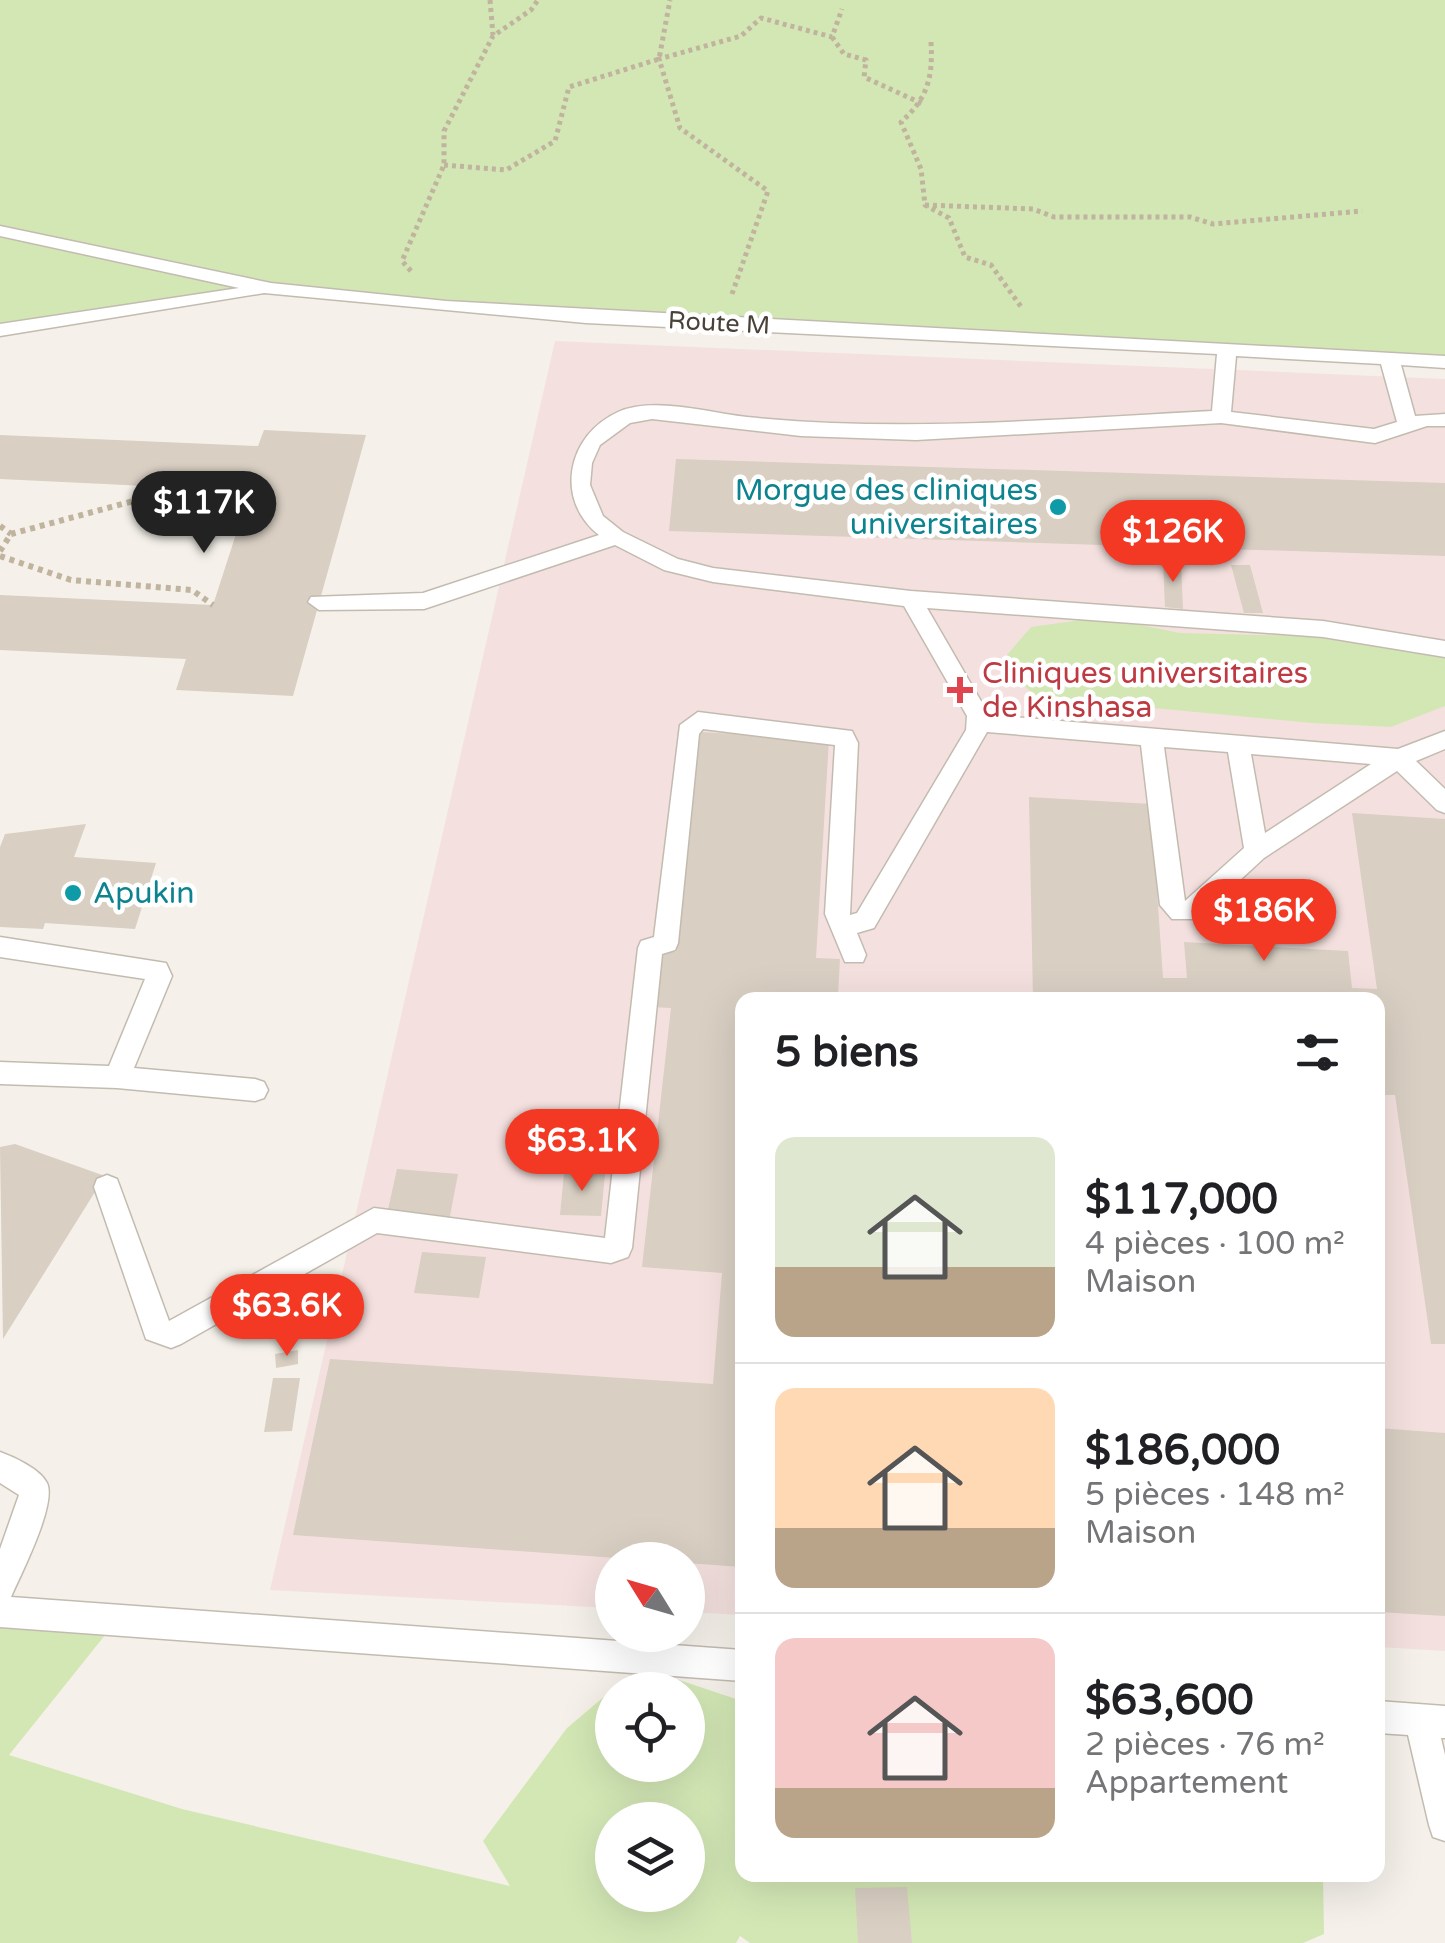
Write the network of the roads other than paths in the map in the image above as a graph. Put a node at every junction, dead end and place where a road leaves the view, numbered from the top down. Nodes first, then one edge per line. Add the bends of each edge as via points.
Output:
1 (0, 230) edge
2 (271, 289) junction
3 (0, 330) edge
4 (1228, 348) junction
5 (1388, 359) junction
6 (1445, 362) edge
7 (1221, 418) junction
8 (1445, 420) edge
9 (1408, 426) junction
10 (616, 538) junction
11 (911, 598) junction
12 (320, 602) dead end
13 (1445, 649) edge
14 (979, 724) junction
15 (1152, 740) junction
16 (1445, 740) edge
17 (1238, 745) junction
18 (1399, 758) junction
19 (1445, 804) edge
20 (1256, 852) junction
21 (845, 926) junction
22 (0, 947) edge
23 (854, 955) dead end
24 (0, 1073) edge
25 (118, 1077) junction
26 (255, 1090) dead end
27 (107, 1187) dead end
28 (0, 1466) edge
29 (0, 1586) edge
30 (0, 1612) edge
31 (735, 1665) edge
32 (1385, 1718) edge
33 (1433, 1721) edge
34 (1445, 1824) edge

1 - 2 lane, Route M
2 - 3 lane
2 - 4 lane, Route M via 721,323
4 - 5 lane, Route M
4 - 7 lane
5 - 6 lane, Route M
5 - 9 lane
7 - 9 lane via 1375,436
7 - 10 lane via 916,433 624,417 591,441 580,485 594,520
8 - 9 lane
10 - 11 lane via 672,565 712,575
10 - 12 lane via 424,601
11 - 13 lane via 1323,629
11 - 14 lane
14 - 15 lane
14 - 21 lane via 865,921
15 - 17 lane
15 - 20 lane via 1172,905 1189,912
16 - 18 lane
17 - 18 lane
17 - 20 lane
18 - 19 lane
18 - 20 lane
21 - 23 lane
21 - 27 lane via 837,914 844,738 698,720 688,730 666,943 650,948 618,1248 374,1220 162,1334
22 - 25 lane via 157,970
24 - 25 lane
25 - 26 lane
28 - 29 lane via 34,1488
30 - 31 lane
32 - 33 lane
33 - 34 lane

